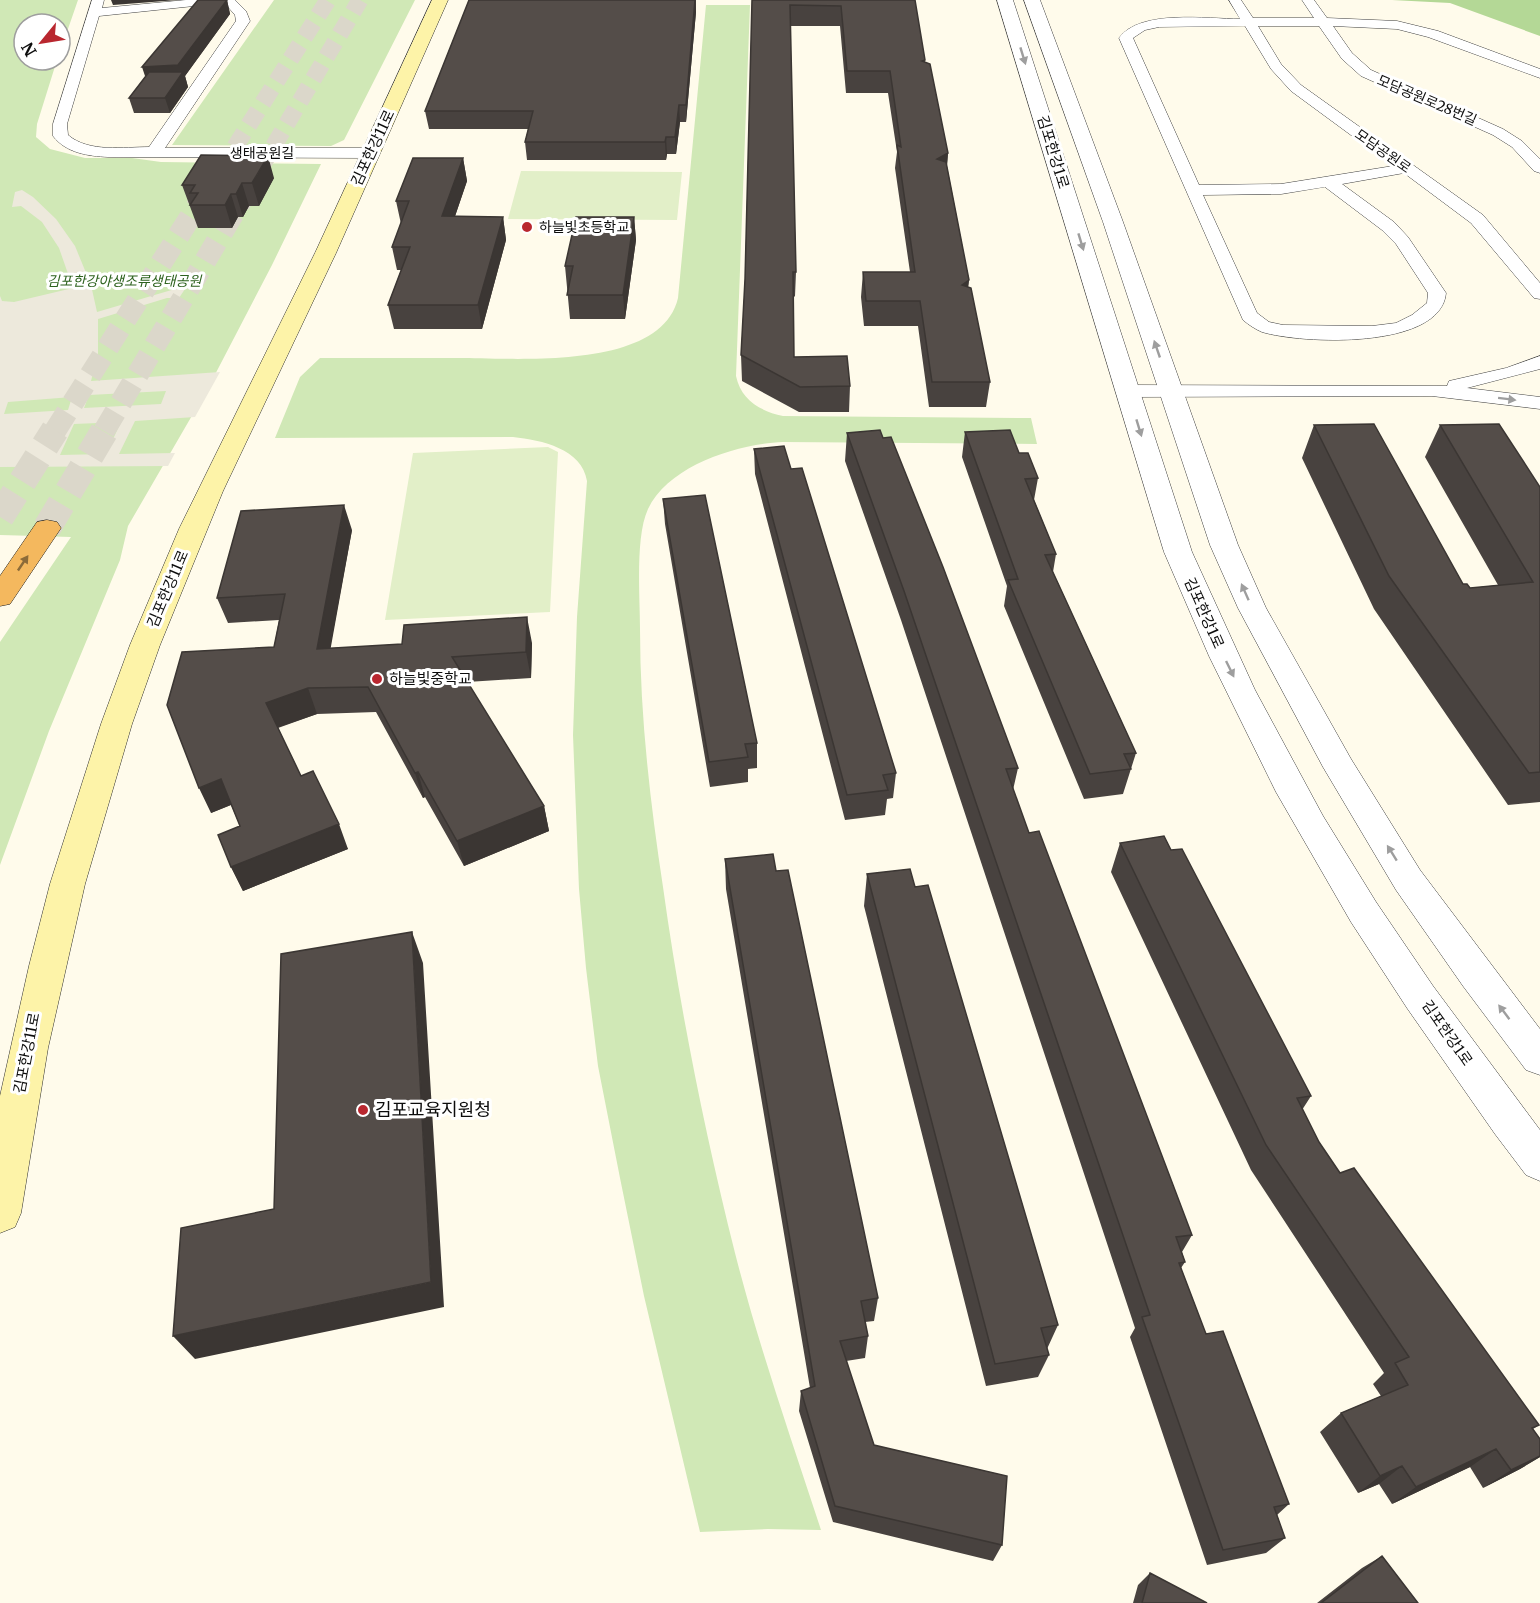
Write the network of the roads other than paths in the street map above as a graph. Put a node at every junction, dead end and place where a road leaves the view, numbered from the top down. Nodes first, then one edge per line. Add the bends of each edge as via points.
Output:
1 (213, 0) edge
2 (228, 0) edge
3 (439, 0) edge
4 (1005, 0) edge
5 (1032, 0) edge
6 (1235, 0) edge
7 (1308, 0) edge
8 (96, 6) edge
9 (1324, 22) junction
10 (1249, 23) junction
11 (1540, 74) edge
12 (154, 152) junction
13 (365, 153) junction
14 (1408, 168) junction
15 (1540, 168) edge
16 (1329, 182) junction
17 (1195, 190) junction
18 (1540, 294) edge
19 (1540, 362) edge
20 (1431, 390) junction
21 (1128, 391) junction
22 (1172, 391) junction
23 (1540, 403) edge
24 (46, 528) tunnel mouth
25 (0, 597) edge
26 (1540, 1059) edge
27 (0, 1097) edge
28 (1540, 1162) edge
29 (0, 1213) edge

1 - 8 street via 157,8
2 - 12 street via 243,21
3 - 13 main road, 김포한강11로
4 -> 21 street, 김포한강1로
22 -> 5 street, 김포한강1로
6 - 10 street, 모담공원로
7 - 9 street, 모담공원로28번길
8 - 12 street, 생태공원길 via 60,124 61,136 72,145 91,151
9 - 10 street
9 - 11 street via 1413,28
9 - 15 street, 모담공원로28번길 via 1347,56 1366,73 1498,132 1517,144
10 - 14 street, 모담공원로 via 1276,66 1296,88
10 - 17 street via 1159,23 1136,28 1126,38
12 - 13 street, 생태공원길
13 - 27 main road, 김포한강11로 via 149,605 99,737 60,857
13 - 29 main road, 김포한강11로 via 321,263 244,418 177,566 105,754 35,1009
14 - 16 street
14 - 18 street, 모담공원로 via 1477,219
16 - 17 street via 1267,190
16 - 17 street via 1388,226 1437,292 1436,304 1413,323 1381,332 1292,332 1257,323 1249,316
19 - 20 street via 1479,381
20 - 22 street
20 -> 23 street
21 - 22 street
21 -> 28 street, 김포한강1로 via 1178,552 1258,726 1376,932
26 -> 22 street, 김포한강1로 via 1408,880 1292,684 1224,544
25 -> 24 highway

